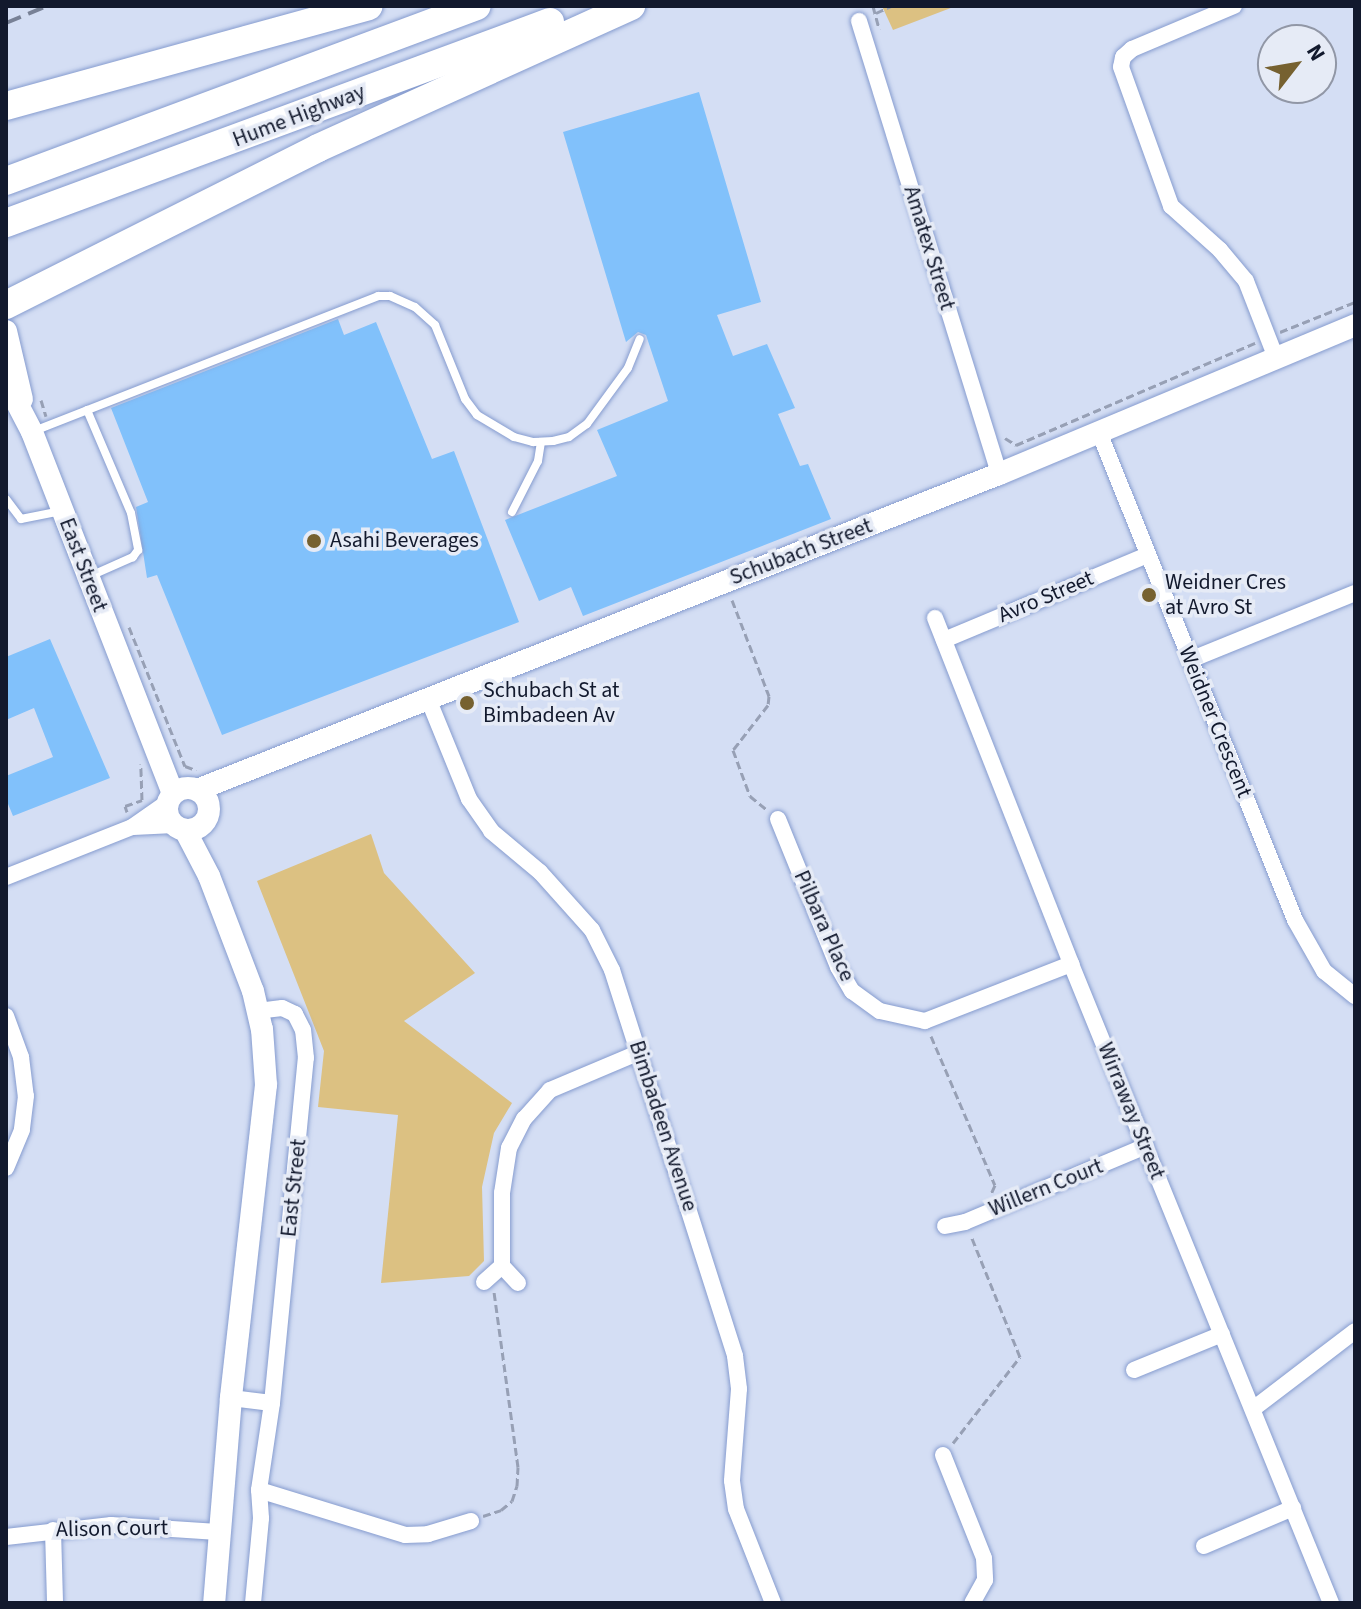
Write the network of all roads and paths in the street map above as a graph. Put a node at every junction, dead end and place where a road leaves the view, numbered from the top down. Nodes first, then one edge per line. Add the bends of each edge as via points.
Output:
1 (368, 6) edge
2 (477, 6) edge
3 (592, 6) edge
4 (631, 6) edge
5 (873, 6) edge
6 (891, 6) edge
7 (1234, 6) edge
8 (876, 13) junction
9 (859, 21) joint
10 (881, 39) dead end
11 (6, 106) edge
12 (6, 181) edge
13 (6, 223) edge
14 (1355, 302) edge
15 (6, 305) edge
16 (1355, 325) edge
17 (6, 331) edge
18 (640, 339) dead end
19 (1273, 347) junction
20 (6, 382) edge
21 (37, 389) dead end
22 (87, 410) junction
23 (30, 423) junction
24 (1099, 432) junction
25 (1005, 437) dead end
26 (541, 442) junction
27 (999, 474) junction
28 (7, 505) edge
29 (62, 511) junction
30 (512, 512) dead end
31 (1147, 555) junction
32 (87, 577) junction
33 (724, 581) junction
34 (1355, 593) edge
35 (935, 618) dead end
36 (129, 627) dead end
37 (944, 640) junction
38 (1190, 660) junction
39 (429, 701) junction
40 (165, 750) junction
41 (244, 772) junction
42 (186, 789) junction
43 (778, 819) joint
44 (193, 821) junction
45 (132, 827) junction
46 (6, 877) edge
47 (1071, 964) junction
48 (1355, 996) edge
49 (258, 1011) junction
50 (6, 1016) edge
51 (925, 1021) junction
52 (640, 1052) junction
53 (1146, 1146) junction
54 (6, 1168) edge
55 (982, 1214) junction
56 (965, 1222) junction
57 (945, 1226) dead end
58 (493, 1275) junction
59 (518, 1283) dead end
60 (1355, 1331) edge
61 (1222, 1334) junction
62 (1134, 1370) dead end
63 (231, 1398) junction
64 (272, 1403) junction
65 (1253, 1409) junction
66 (943, 1455) joint
67 (259, 1490) junction
68 (1293, 1508) junction
69 (471, 1521) joint
70 (53, 1530) junction
71 (218, 1532) junction
72 (6, 1537) edge
73 (1204, 1546) dead end
74 (55, 1603) edge
75 (214, 1603) edge
76 (253, 1603) edge
77 (773, 1603) edge
78 (972, 1603) edge
79 (1331, 1603) edge

1 - 11 highway
2 - 12 highway, Hume Highway
3 - 13 highway, Hume Highway
4 - 15 highway via 318,148
5 - 8 path
6 - 8 path
7 - 19 street via 1119,55 1171,206 1233,263
8 - 9 path
8 - 10 path
9 - 27 street, Amatex Street
14 - 19 path
16 - 19 main road, Schubach Street
17 - 23 main road, East Street
18 - 26 lane via 628,368 587,424 569,437
19 - 24 main road, Schubach Street
19 - 25 path via 1016,445
20 - 23 main road, East Street
21 - 23 path
22 - 23 lane
22 - 26 lane via 366,298 390,296 415,307 435,325 465,399 477,415 514,437
22 - 32 lane via 131,513 138,550
23 - 29 main road, East Street
24 - 27 main road, Schubach Street
24 - 31 street, Weidner Crescent
26 - 30 lane via 538,461
27 - 33 main road, Schubach Street
28 - 29 lane via 21,519
29 - 32 main road, East Street
31 - 37 street, Avro Street
31 - 38 street, Weidner Crescent
32 - 40 main road, East Street
33 - 39 main road, Schubach Street
33 - 43 path via 769,696 768,705 733,750 750,796
34 - 38 street
35 - 37 street, Wirraway Street
36 - 40 path
37 - 47 street, Wirraway Street
38 - 48 street, Weidner Crescent via 1306,944 1324,971
39 - 41 main road, Schubach Street
39 - 52 street, Bimbadeen Avenue via 469,799 491,831 540,872 592,930
40 - 42 main road, East Street
40 - 42 path via 185,766
40 - 45 path via 140,760 142,800 125,806
41 - 42 main road, Schubach Street
41 - 44 main road, Schubach Street
42 - 44 main road via 203,795
42 - 44 main road via 167,815
42 - 45 street, Schubach Street
43 - 51 street, Pilbara Place via 852,991 880,1011
44 - 45 street, Schubach Street
44 - 49 main road, East Street
45 - 46 street, Schubach Street
47 - 51 street
47 - 53 street, Wirraway Street
49 - 63 main road, East Street via 266,1085
49 - 64 street, East Street via 293,1011 306,1047
50 - 54 street via 21,1057 26,1096 22,1130
51 - 55 path via 995,1185
52 - 58 street via 550,1090 524,1119 503,1170
52 - 77 street, Bimbadeen Avenue via 735,1356 736,1509
53 - 55 street, Willern Court
53 - 61 street, Wirraway Street
55 - 56 street, Willern Court
56 - 57 street, Willern Court
56 - 66 path via 1020,1357
58 - 59 street
58 - 69 path via 517,1486 512,1501 501,1510
60 - 65 street
61 - 62 street
61 - 65 street, Wirraway Street
63 - 64 street
63 - 71 main road, East Street
64 - 67 street, East Street
65 - 68 street, Wirraway Street
66 - 78 street via 984,1558 985,1580
67 - 69 street via 397,1533 428,1534
67 - 76 street, East Street
68 - 73 street
68 - 79 street, Wirraway Street
70 - 71 street, Alison Court via 158,1526
70 - 72 street, Alison Court
70 - 74 street
71 - 75 main road, East Street

